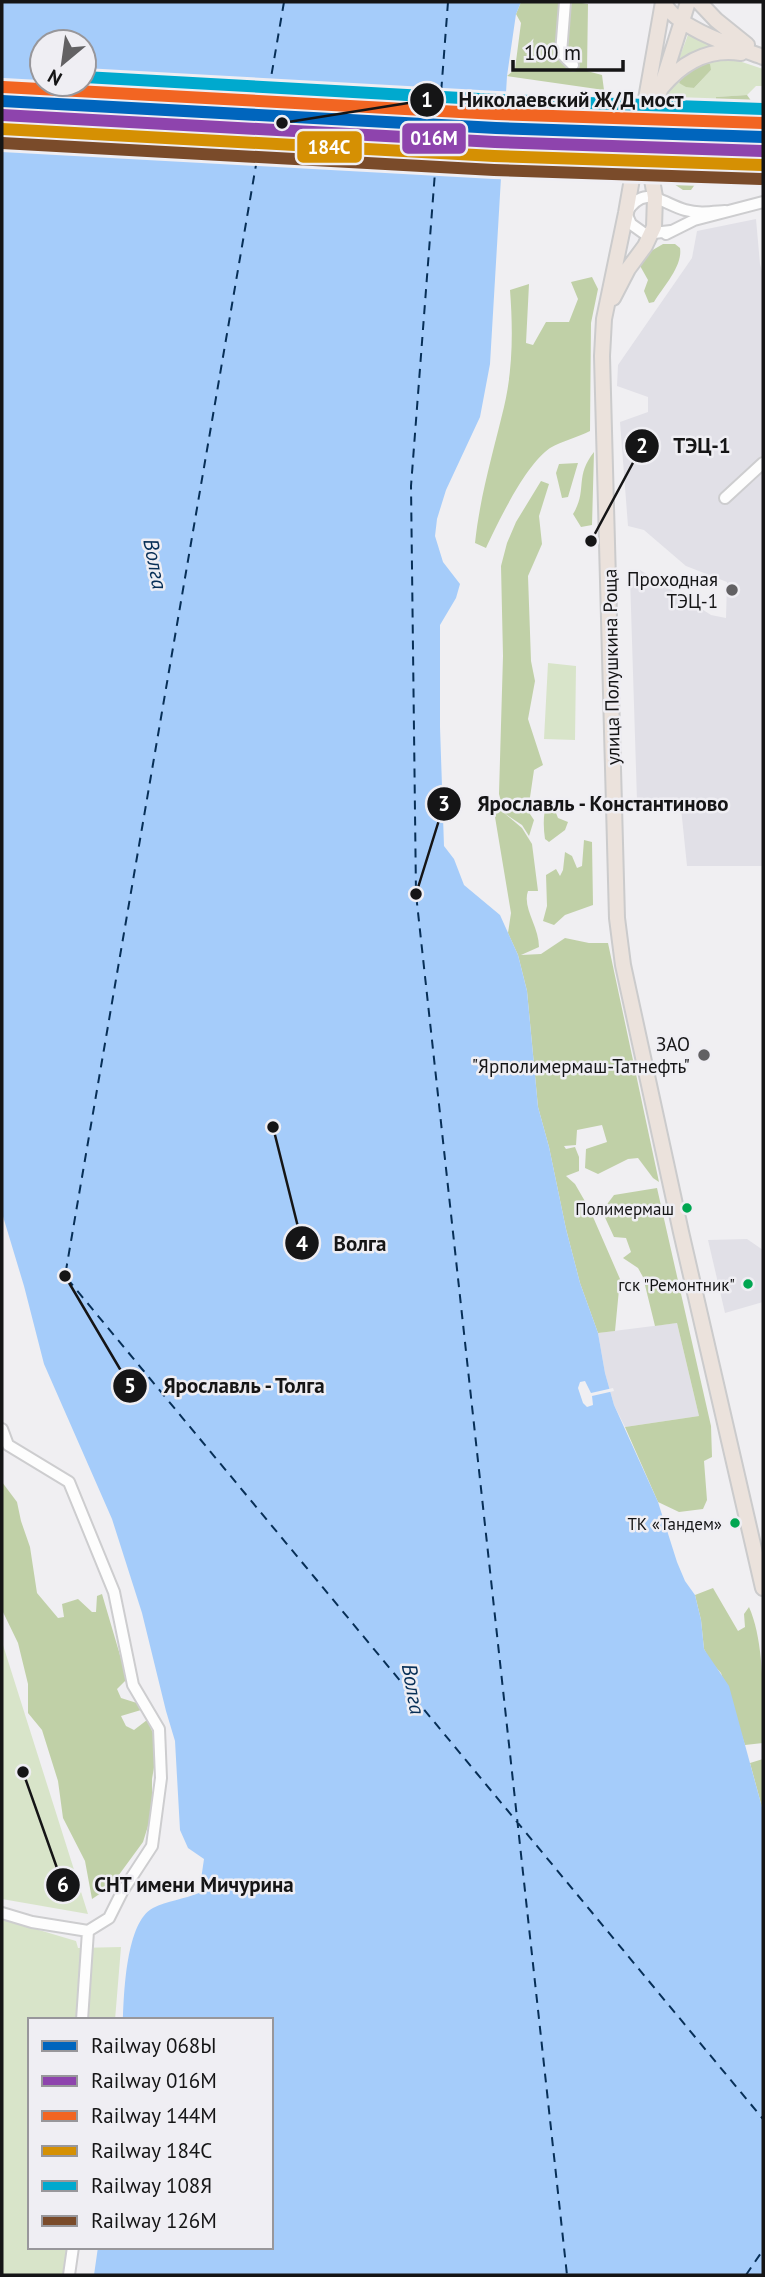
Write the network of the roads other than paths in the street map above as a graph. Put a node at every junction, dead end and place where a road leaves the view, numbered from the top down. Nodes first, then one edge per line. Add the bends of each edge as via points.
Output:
1 (565, 2) edge
2 (663, 2) edge
3 (688, 2) edge
4 (699, 2) edge
5 (683, 22) junction
6 (762, 56) edge
7 (573, 65) dead end
8 (659, 91) junction
9 (655, 197) junction
10 (763, 202) edge
11 (725, 211) junction
12 (626, 213) junction
13 (648, 240) junction
14 (604, 318) junction
15 (763, 463) edge
16 (725, 498) dead end
17 (2, 1429) edge
18 (763, 1588) edge
19 (2, 1913) edge
20 (88, 1931) junction
21 (82, 2018) edge
22 (73, 2249) edge
23 (69, 2275) edge

1 - 7 street via 561,53
2 - 5 main road
2 - 12 main road, улица Полушкина Роща
3 - 5 main road
4 - 6 main road
5 - 6 main road
5 - 8 main road
6 - 8 main road via 730,51 698,57 672,75
8 - 9 main road via 648,151
9 - 11 street, улица Полушкина Роща via 683,210
9 - 12 street via 634,202
9 - 13 main road
10 - 11 street, улица Полушкина Роща
11 - 13 street, улица Полушкина Роща
12 - 13 street
12 - 14 main road, улица Полушкина Роща
13 - 14 main road, улица Полушкина Роща
14 - 18 main road, улица Полушкина Роща via 618,934 682,1240
15 - 16 street
17 - 20 street via 8,1445 69,1482 114,1592 133,1685 159,1729 161,1778 152,1846 109,1918
19 - 20 street
20 - 21 street
22 - 23 street

